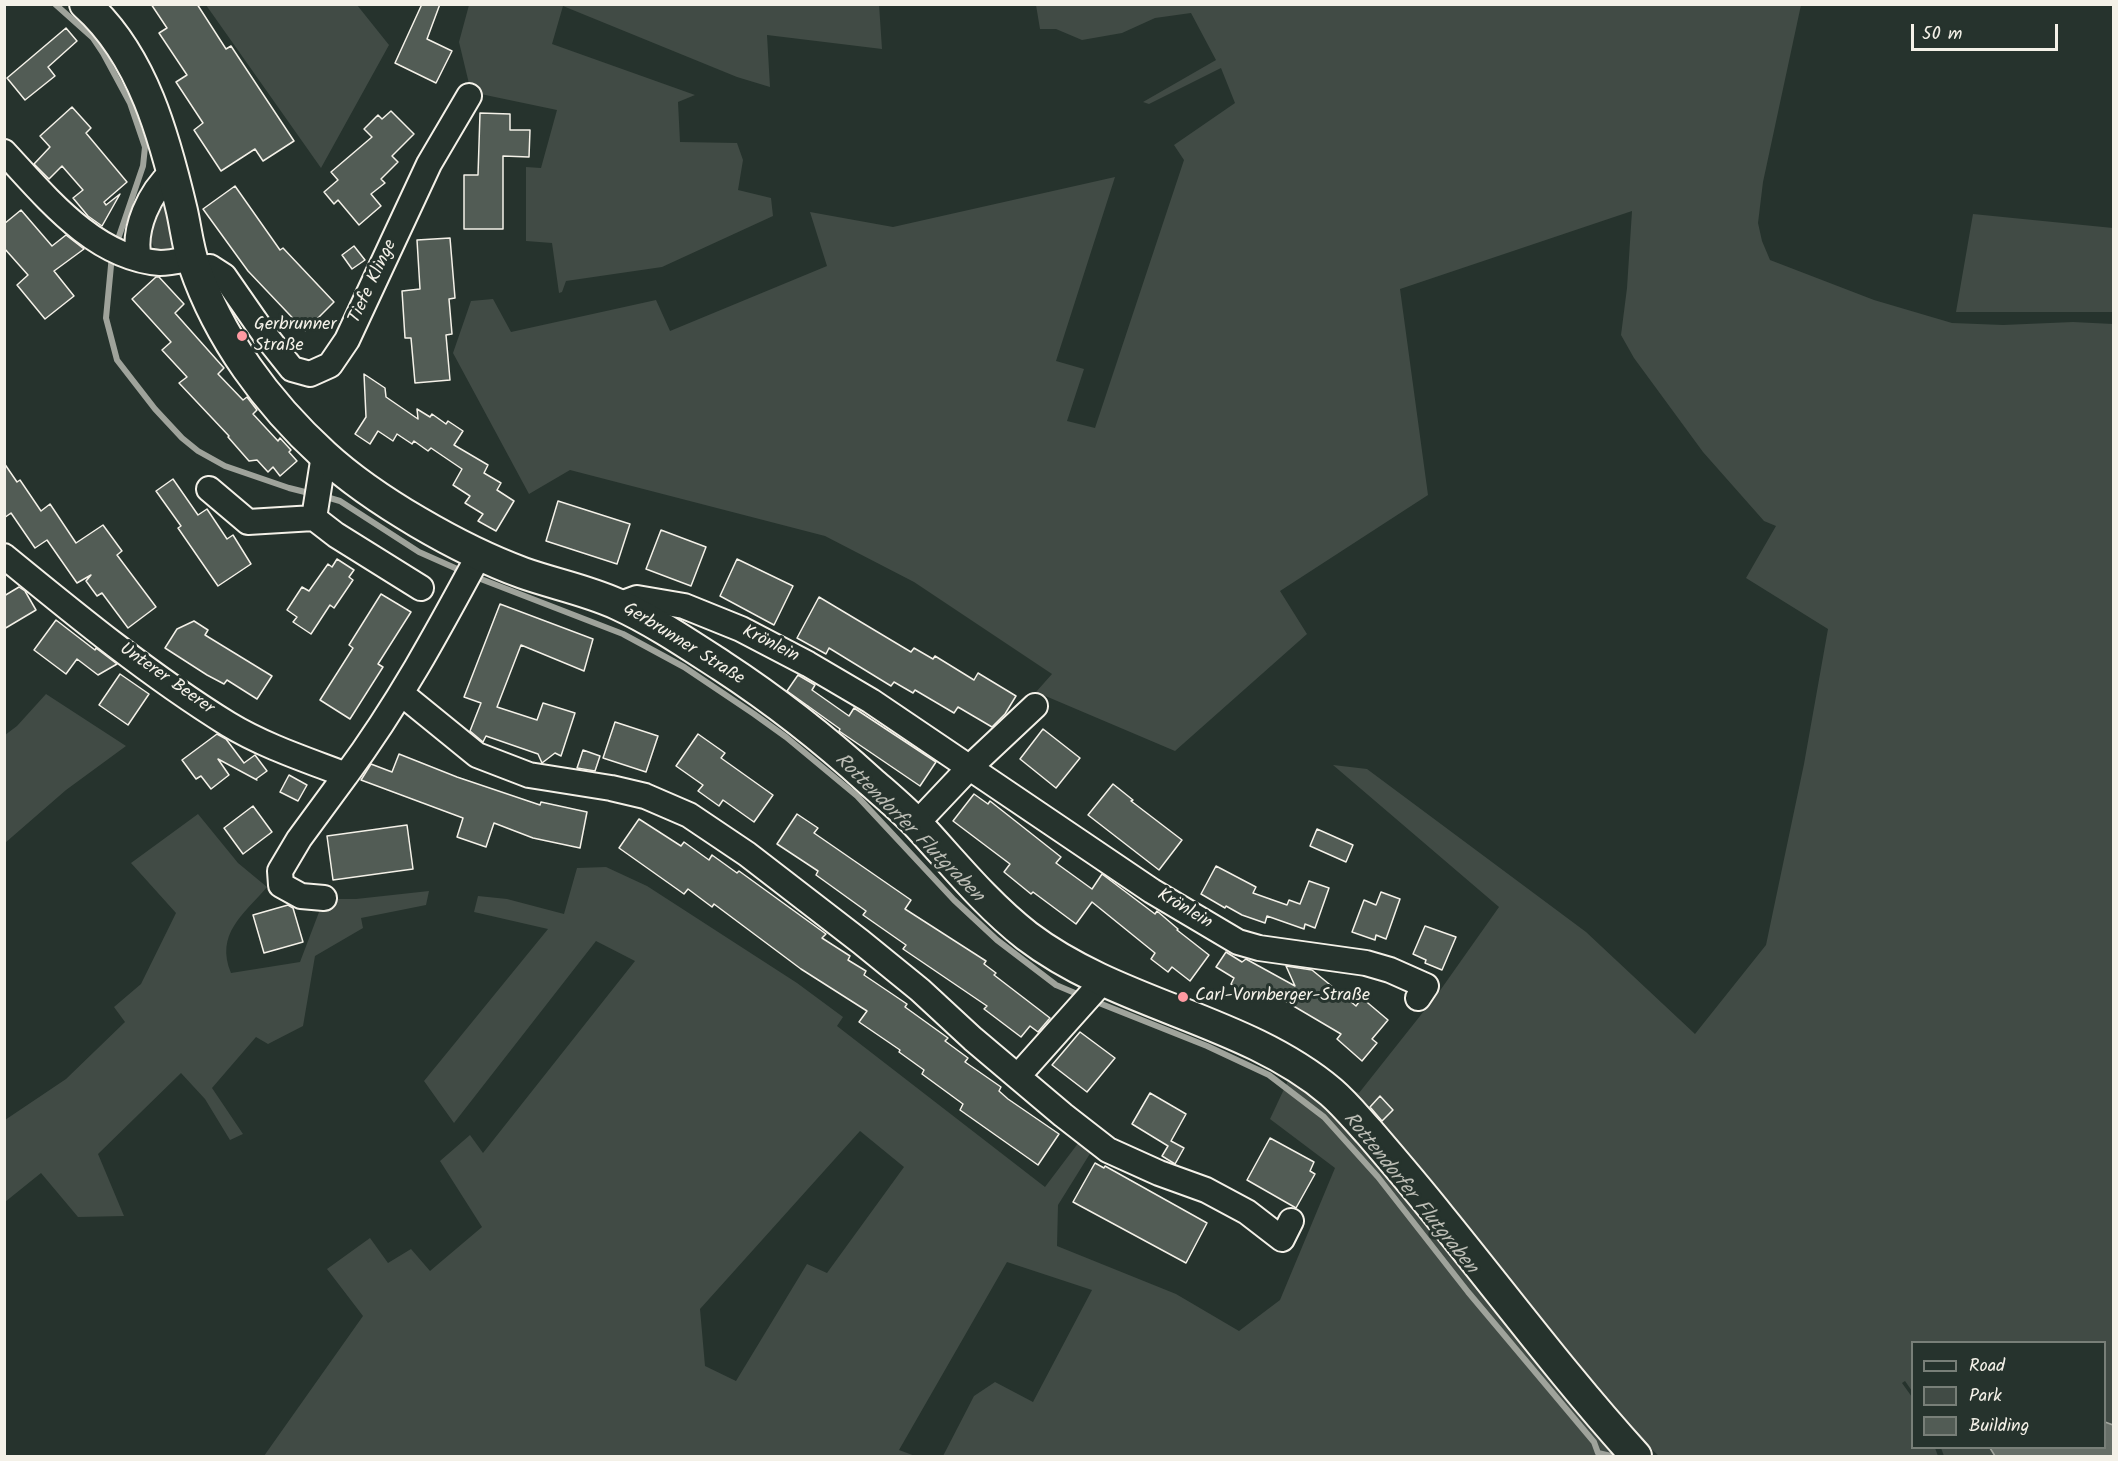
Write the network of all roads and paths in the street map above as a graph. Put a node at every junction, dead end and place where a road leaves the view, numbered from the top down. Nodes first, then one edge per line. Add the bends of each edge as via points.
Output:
1 (85, 4) edge
2 (469, 96) dead end
3 (4, 152) edge
4 (172, 172) junction
5 (121, 252) junction
6 (194, 264) junction
7 (322, 467) junction
8 (209, 489) dead end
9 (315, 512) junction
10 (4, 556) edge
11 (472, 567) junction
12 (420, 588) dead end
13 (618, 605) junction
14 (402, 694) junction
15 (1035, 706) dead end
16 (970, 767) junction
17 (346, 775) junction
18 (916, 823) junction
19 (324, 898) dead end
20 (1102, 982) junction
21 (1426, 987) dead end
22 (1018, 1076) junction
23 (1282, 1240) dead end
24 (1636, 1456) edge

1 - 4 street, Gerbrunner Straße via 122,47 143,89
2 - 6 street, Tiefe Klinge via 429,164 347,340 330,365 310,374 292,369 224,276 210,267
3 - 5 street via 61,210
4 - 5 street via 151,196 136,247
4 - 6 street, Gerbrunner Straße
5 - 6 street via 162,263
6 - 7 street, Gerbrunner Straße via 230,344
7 - 9 street
7 - 11 street, Gerbrunner Straße via 360,483
8 - 9 street via 248,522
9 - 12 street via 336,535
10 - 17 street, Unterer Beerer via 80,619 230,725
11 - 13 street, Gerbrunner Straße via 524,573
11 - 14 street
13 - 16 street, Krönlein via 637,598 684,606 741,629 871,701
13 - 18 street, Gerbrunner Straße via 728,670 787,713 840,754
14 - 17 street
14 - 22 street via 477,755 529,775 645,796 689,815 747,854 861,942
15 - 16 street
16 - 18 street
16 - 21 street, Krönlein via 1152,891 1238,942 1365,963
17 - 19 street via 280,871 281,885 301,896
18 - 20 street, Gerbrunner Straße via 994,908 1029,937
20 - 22 street
20 - 24 street, Gerbrunner Straße via 1282,1058 1332,1093 1412,1182
22 - 23 street via 1108,1150 1206,1190 1247,1212

